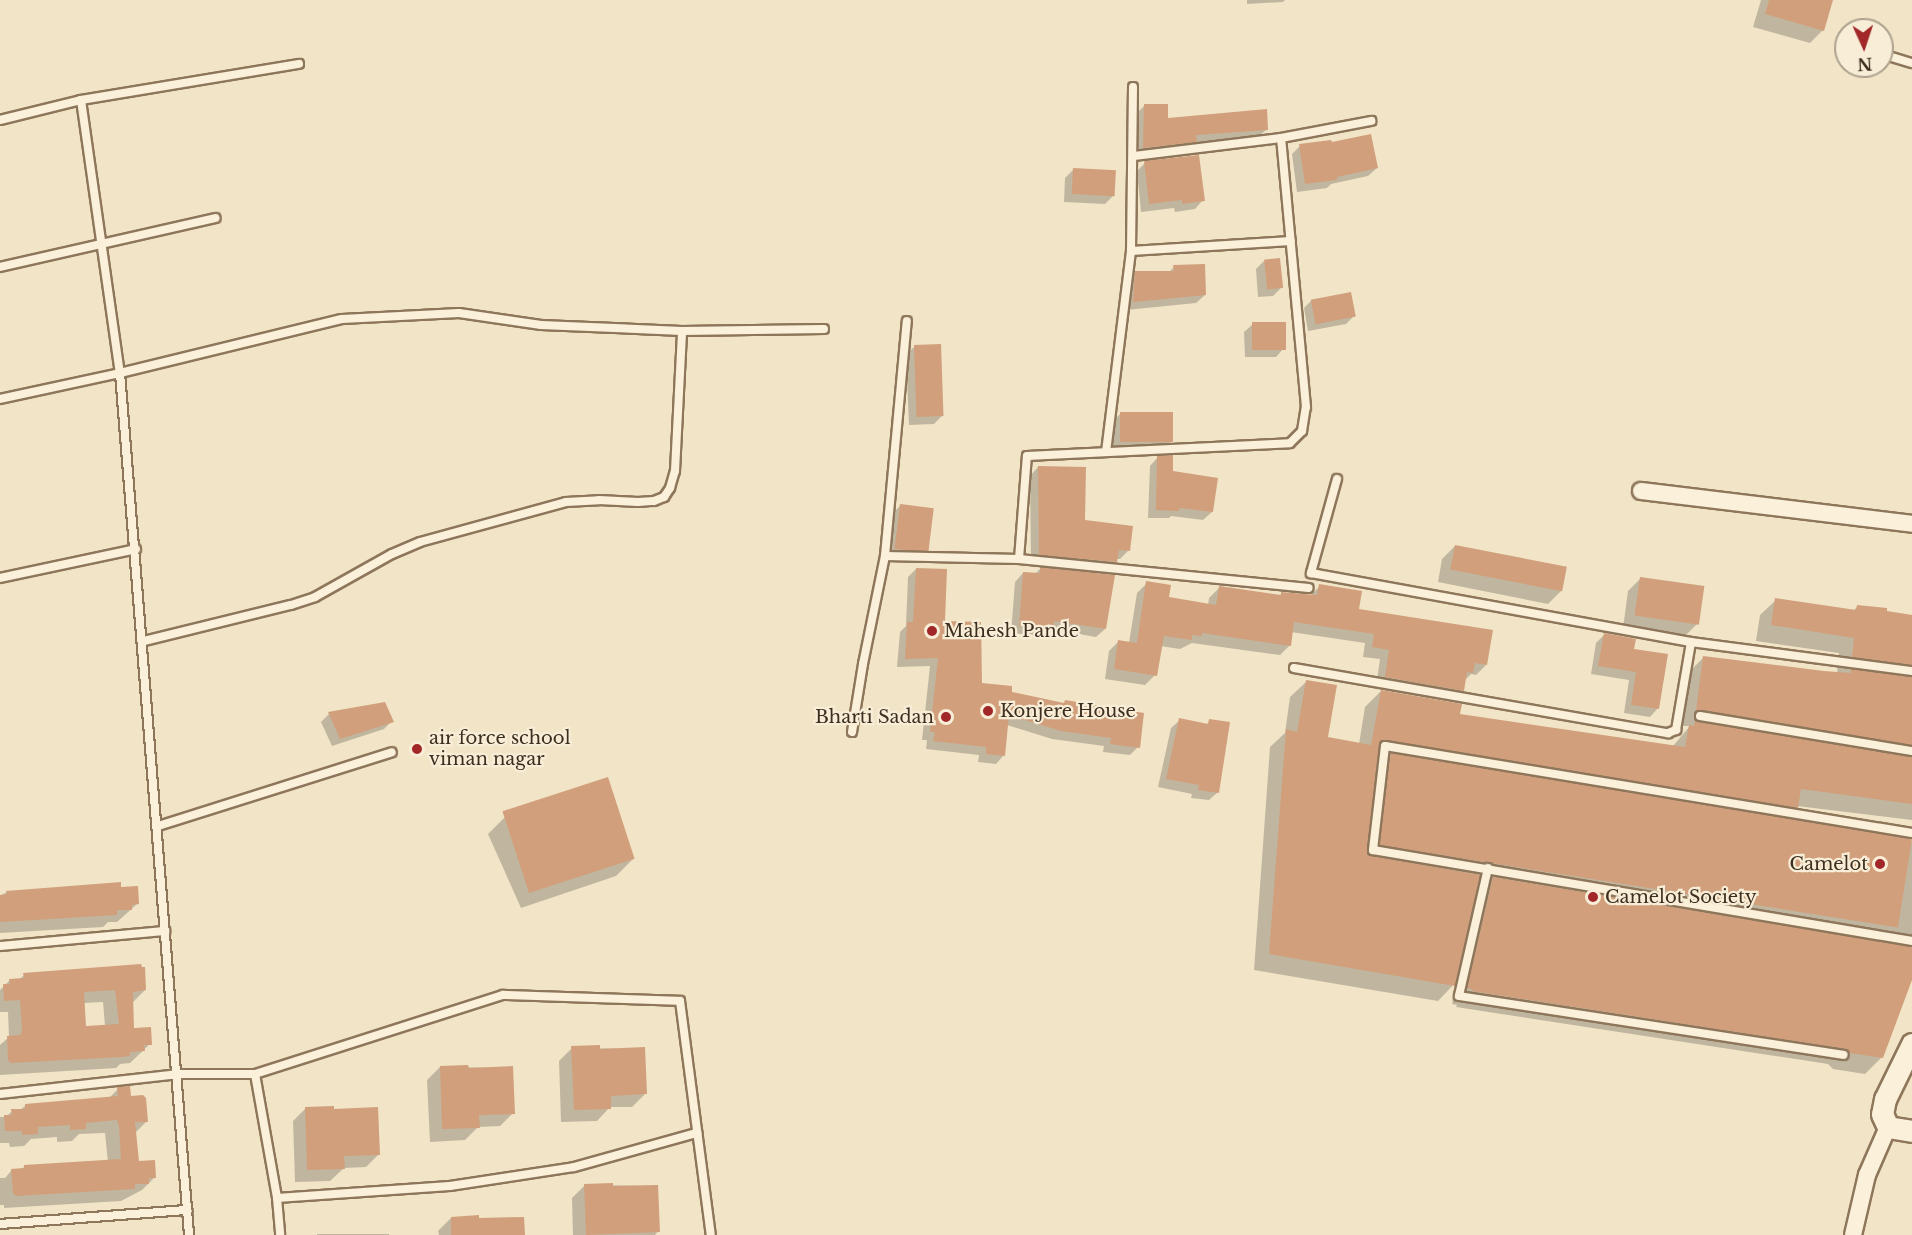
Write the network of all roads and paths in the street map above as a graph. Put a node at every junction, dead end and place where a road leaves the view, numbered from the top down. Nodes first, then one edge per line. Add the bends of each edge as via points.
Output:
1 (1894, 58) edge
2 (1912, 63) edge
3 (299, 64) dead end
4 (1132, 87) dead end
5 (81, 100) junction
6 (0, 120) edge
7 (1371, 121) dead end
8 (1281, 138) junction
9 (1134, 156) junction
10 (215, 218) dead end
11 (1291, 241) junction
12 (102, 245) junction
13 (1131, 251) junction
14 (0, 267) edge
15 (907, 321) dead end
16 (824, 329) dead end
17 (682, 331) junction
18 (120, 373) junction
19 (0, 399) edge
20 (1106, 452) junction
21 (1337, 479) dead end
22 (1641, 491) dead end
23 (1912, 524) edge
24 (136, 549) junction
25 (885, 556) junction
26 (1019, 559) junction
27 (0, 578) edge
28 (1309, 588) dead end
29 (144, 641) junction
30 (1691, 642) junction
31 (1294, 668) dead end
32 (1912, 671) edge
33 (1700, 716) dead end
34 (852, 732) dead end
35 (1912, 751) edge
36 (393, 752) dead end
37 (158, 826) junction
38 (1912, 833) edge
39 (1488, 868) junction
40 (165, 931) junction
41 (1912, 941) edge
42 (0, 946) edge
43 (1912, 1044) edge
44 (1844, 1055) dead end
45 (177, 1074) junction
46 (255, 1074) junction
47 (0, 1094) edge
48 (1888, 1127) junction
49 (1912, 1131) edge
50 (697, 1133) junction
51 (277, 1198) junction
52 (187, 1210) junction
53 (0, 1224) edge
54 (189, 1235) edge
55 (280, 1235) edge
56 (711, 1235) edge
57 (1853, 1235) edge

1 - 2 lane
3 - 5 lane
4 - 9 lane
5 - 6 lane
5 - 12 lane
7 - 8 lane
8 - 9 lane
8 - 11 lane
9 - 13 lane
10 - 12 lane
11 - 13 lane
11 - 20 lane via 1305,407 1302,431 1290,443
12 - 14 lane
12 - 18 lane
13 - 20 lane
15 - 25 lane
16 - 17 lane
17 - 18 lane via 541,325 459,313 342,319
17 - 29 lane via 675,471 664,497 638,502 566,502 420,542 315,597
18 - 19 lane
18 - 24 lane
20 - 26 lane via 1027,456
21 - 30 lane via 1311,573
22 - 23 street
24 - 27 lane
24 - 29 lane
25 - 26 lane
25 - 34 lane
26 - 28 lane
29 - 37 lane
30 - 31 lane via 1676,730 1668,733
30 - 32 lane
33 - 35 lane
36 - 37 lane
37 - 40 lane
38 - 39 lane via 1385,746 1372,850
39 - 41 lane
39 - 44 lane via 1459,996
40 - 42 lane
40 - 45 lane
43 - 48 street via 1885,1099 1882,1114
45 - 46 lane
45 - 47 lane
45 - 52 lane
46 - 50 lane via 503,995 680,1001
46 - 51 lane
48 - 49 street
48 - 57 street via 1867,1175
50 - 51 lane via 574,1167 450,1186
50 - 56 lane
51 - 55 lane
52 - 53 lane
52 - 54 lane

